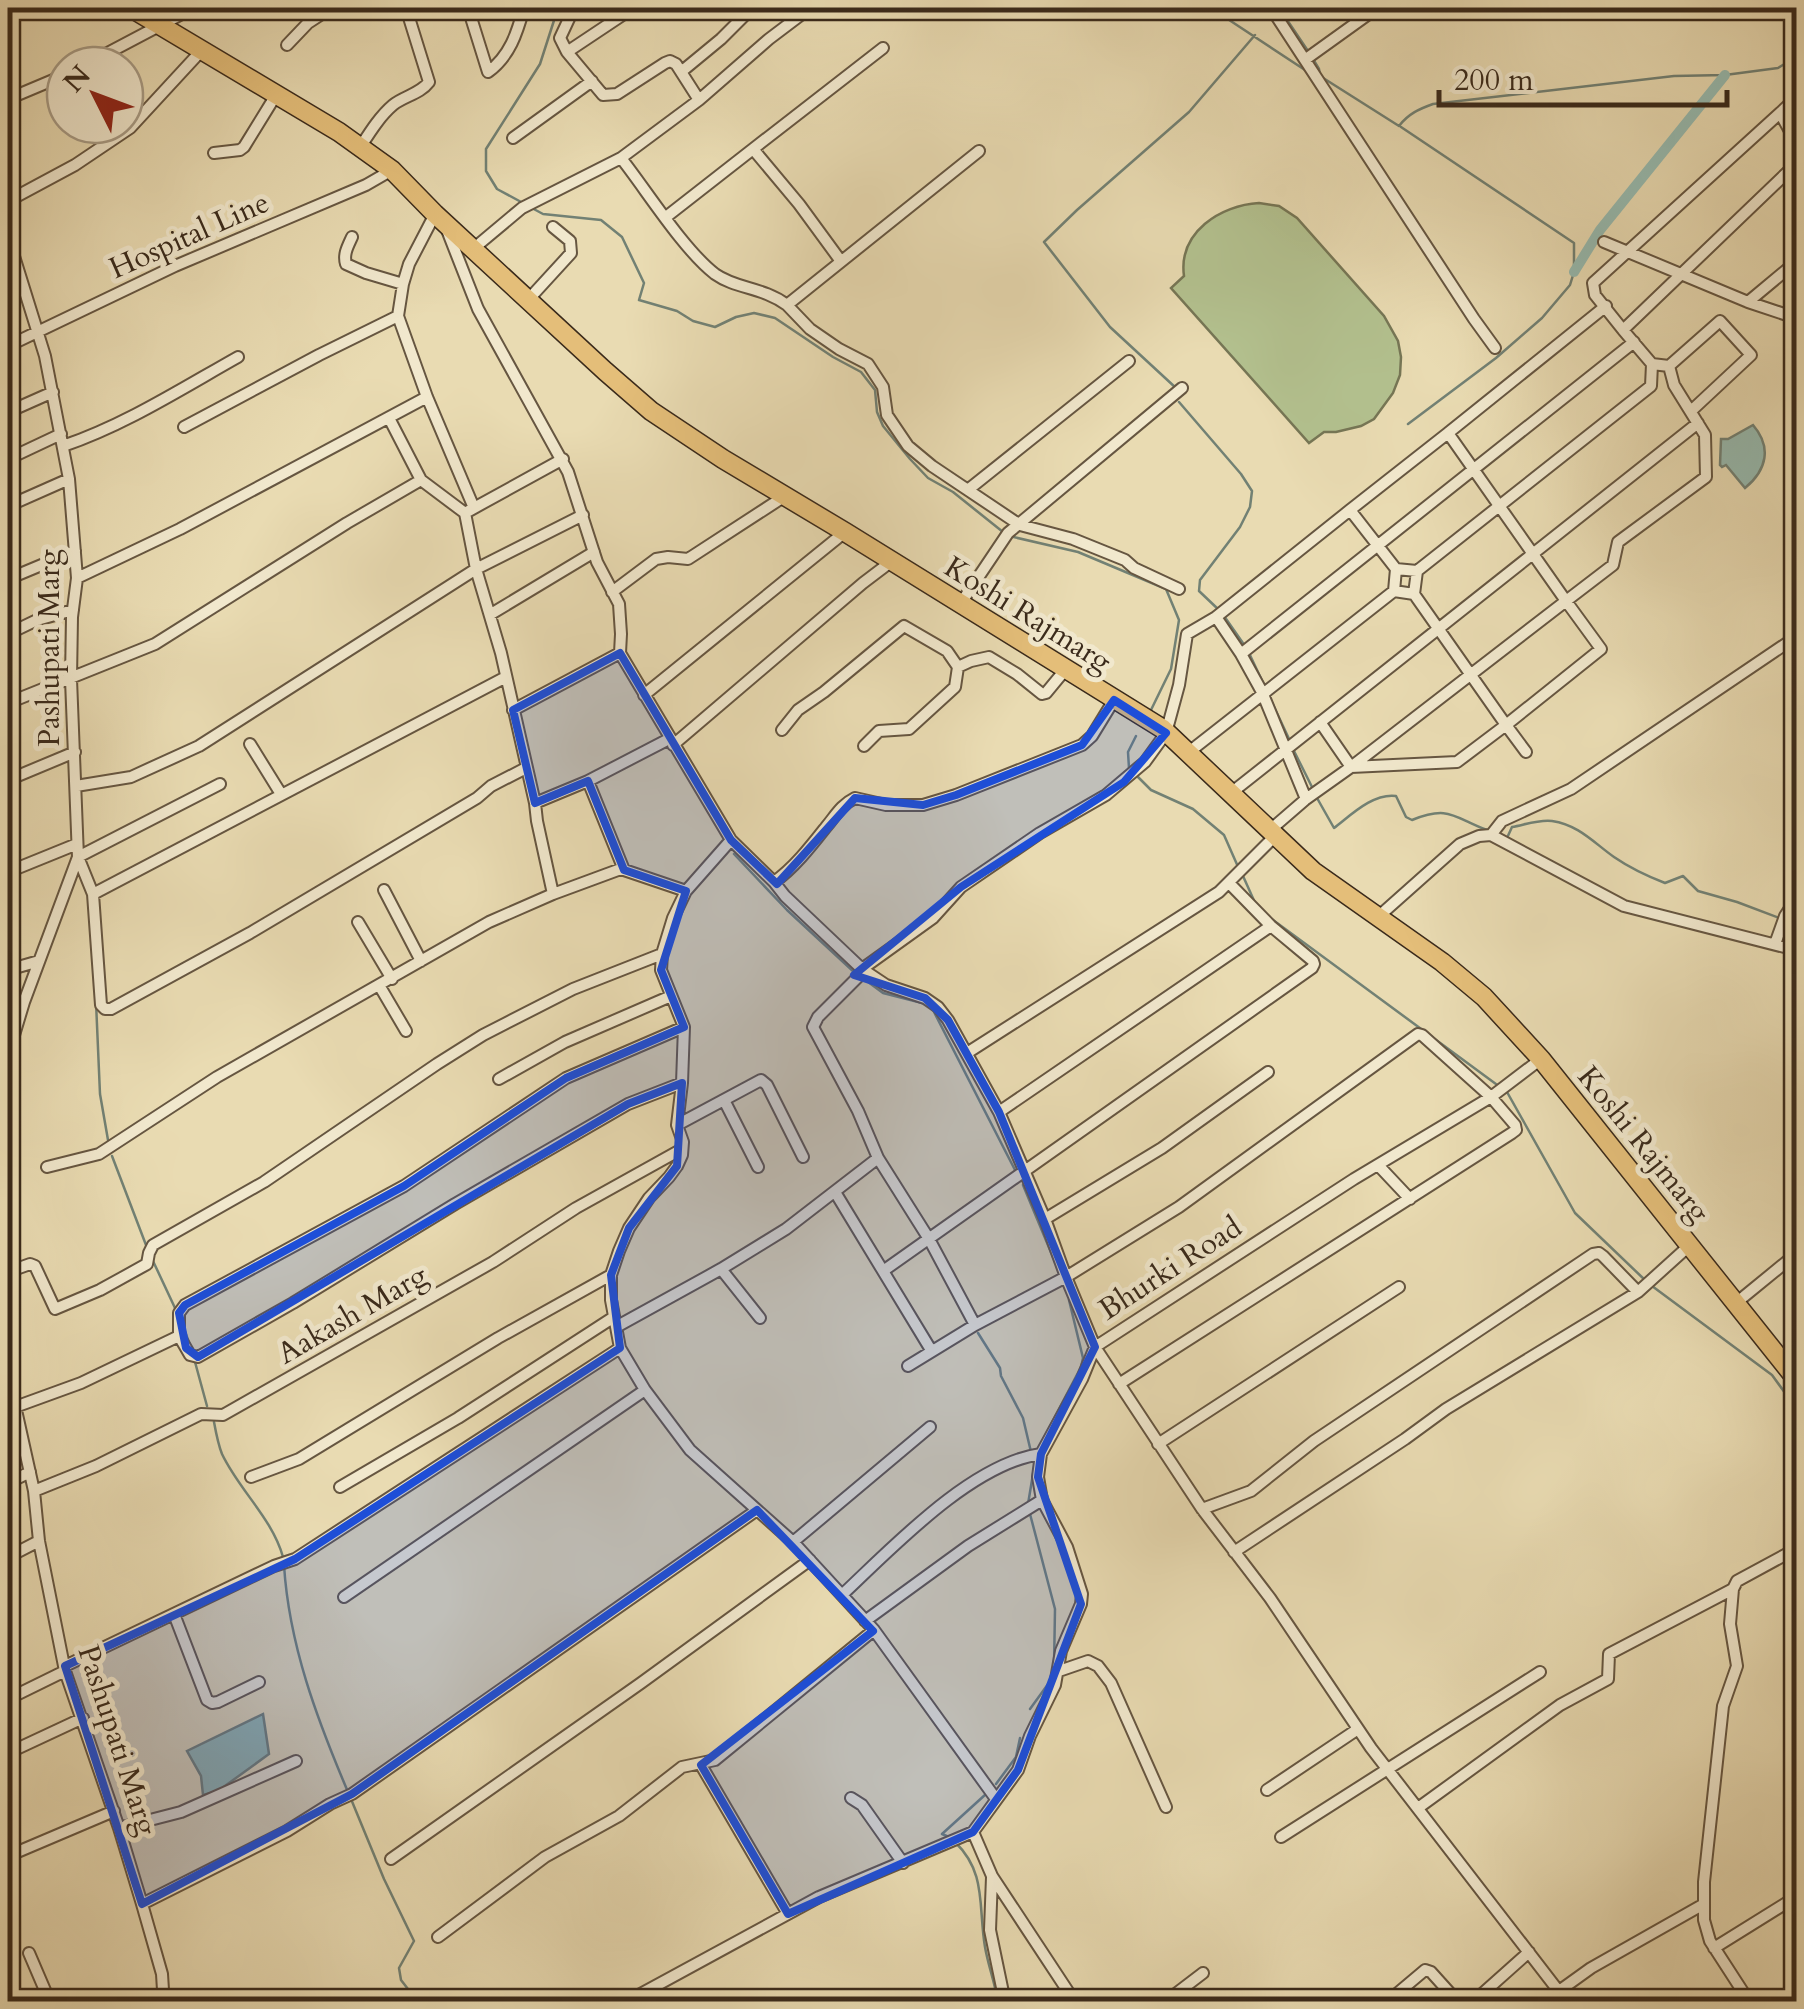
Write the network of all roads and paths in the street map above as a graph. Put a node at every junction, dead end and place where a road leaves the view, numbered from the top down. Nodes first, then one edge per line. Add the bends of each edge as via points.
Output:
1 (131, 8) edge
2 (193, 8) edge
3 (331, 8) edge
4 (406, 8) edge
5 (468, 8) edge
6 (524, 8) edge
7 (574, 8) edge
8 (633, 8) edge
9 (752, 8) edge
10 (810, 8) edge
11 (1270, 8) edge
12 (1377, 8) edge
13 (160, 26) junction
14 (123, 45) edge
15 (287, 45) dead end
16 (882, 48) dead end
17 (202, 50) junction
18 (567, 52) junction
19 (1306, 59) junction
20 (681, 72) junction
21 (592, 81) junction
22 (45, 83) edge
23 (276, 95) junction
24 (1796, 98) edge
25 (8, 99) edge
26 (699, 100) junction
27 (1780, 112) junction
28 (513, 138) dead end
29 (1796, 142) edge
30 (361, 146) junction
31 (753, 150) junction
32 (980, 151) dead end
33 (214, 153) dead end
34 (621, 158) junction
35 (1796, 164) edge
36 (392, 170) junction
37 (8, 201) edge
38 (439, 217) junction
39 (666, 218) junction
40 (553, 227) dead end
41 (8, 237) edge
42 (352, 237) dead end
43 (1604, 242) dead end
44 (473, 249) junction
45 (1627, 252) junction
46 (840, 260) junction
47 (1796, 262) edge
48 (1682, 274) junction
49 (402, 284) junction
50 (528, 300) junction
51 (1748, 302) junction
52 (786, 305) junction
53 (1606, 306) junction
54 (398, 316) junction
55 (1796, 318) edge
56 (1623, 330) junction
57 (36, 331) junction
58 (1634, 342) junction
59 (8, 346) edge
60 (1495, 348) dead end
61 (238, 356) dead end
62 (1129, 361) dead end
63 (1652, 364) junction
64 (1670, 366) junction
65 (1674, 385) junction
66 (1651, 386) junction
67 (1182, 388) dead end
68 (53, 392) junction
69 (427, 397) junction
70 (1690, 411) junction
71 (8, 412) edge
72 (388, 418) junction
73 (1698, 424) junction
74 (184, 427) dead end
75 (1448, 433) junction
76 (62, 440) junction
77 (8, 459) edge
78 (562, 459) junction
79 (1474, 469) junction
80 (69, 479) junction
81 (422, 480) junction
82 (969, 489) junction
83 (785, 496) junction
84 (8, 506) edge
85 (1500, 507) junction
86 (469, 510) junction
87 (1350, 510) junction
88 (583, 515) junction
89 (1020, 525) junction
90 (845, 532) junction
91 (1378, 544) junction
92 (74, 551) junction
93 (594, 552) junction
94 (1533, 554) junction
95 (892, 561) junction
96 (476, 569) junction
97 (1396, 569) junction
98 (1417, 572) junction
99 (77, 578) junction
100 (8, 579) edge
101 (1179, 589) dead end
102 (1394, 591) junction
103 (612, 592) junction
104 (1414, 594) junction
105 (1566, 601) junction
106 (961, 603) junction
107 (73, 610) junction
108 (491, 614) junction
109 (1218, 616) junction
110 (1438, 629) junction
111 (8, 634) edge
112 (1796, 636) edge
113 (1243, 652) junction
114 (620, 654) junction
115 (958, 667) junction
116 (1065, 670) junction
117 (1471, 675) junction
118 (506, 677) junction
119 (71, 679) junction
120 (1265, 690) junction
121 (644, 694) junction
122 (1114, 700) junction
123 (8, 702) edge
124 (513, 710) junction
125 (1320, 722) junction
126 (1506, 725) junction
127 (782, 730) dead end
128 (1165, 731) junction
129 (672, 742) junction
130 (250, 744) dead end
131 (864, 746) dead end
132 (1289, 746) junction
133 (75, 752) junction
134 (1188, 752) junction
135 (1526, 752) dead end
136 (1352, 767) junction
137 (526, 768) junction
138 (8, 780) edge
139 (588, 781) junction
140 (220, 784) dead end
141 (76, 786) junction
142 (1230, 793) junction
143 (281, 794) junction
144 (1312, 794) junction
145 (535, 802) junction
146 (1494, 832) junction
147 (1272, 834) junction
148 (731, 840) junction
149 (77, 844) junction
150 (78, 857) junction
151 (624, 870) junction
152 (8, 872) edge
153 (774, 882) junction
154 (1231, 882) junction
155 (384, 890) dead end
156 (686, 892) junction
157 (93, 894) junction
158 (552, 894) junction
159 (1796, 899) edge
160 (1378, 916) junction
161 (358, 922) dead end
162 (1271, 926) junction
163 (1775, 944) junction
164 (1796, 950) edge
165 (662, 954) junction
166 (40, 961) junction
167 (421, 961) junction
168 (8, 970) edge
169 (863, 970) junction
170 (392, 979) junction
171 (379, 984) junction
172 (671, 996) junction
173 (684, 1027) junction
174 (406, 1031) dead end
175 (9, 1040) edge
176 (967, 1053) junction
177 (8, 1055) edge
178 (1541, 1059) junction
179 (1268, 1072) dead end
180 (499, 1079) dead end
181 (682, 1083) junction
182 (1494, 1095) junction
183 (724, 1100) junction
184 (1000, 1112) junction
185 (678, 1125) junction
186 (682, 1149) junction
187 (804, 1158) dead end
188 (878, 1158) junction
189 (1378, 1165) junction
190 (47, 1167) dead end
191 (758, 1167) dead end
192 (1024, 1172) junction
193 (836, 1192) junction
194 (1410, 1199) junction
195 (1045, 1218) junction
196 (929, 1240) junction
197 (1690, 1244) junction
198 (1796, 1254) edge
199 (721, 1269) junction
200 (883, 1271) junction
201 (8, 1272) edge
202 (611, 1276) junction
203 (1066, 1278) junction
204 (1399, 1287) dead end
205 (1641, 1290) junction
206 (1736, 1303) junction
207 (760, 1318) dead end
208 (615, 1322) junction
209 (975, 1325) junction
210 (179, 1336) junction
211 (1095, 1346) junction
212 (620, 1348) junction
213 (931, 1350) junction
214 (908, 1366) dead end
215 (8, 1374) edge
216 (1796, 1379) edge
217 (1119, 1384) junction
218 (646, 1390) junction
219 (12, 1405) edge
220 (930, 1427) dead end
221 (1158, 1444) junction
222 (1041, 1454) junction
223 (30, 1472) junction
224 (251, 1478) dead end
225 (8, 1483) edge
226 (340, 1487) dead end
227 (34, 1491) junction
228 (1042, 1500) junction
229 (757, 1510) junction
230 (1202, 1510) junction
231 (39, 1542) junction
232 (793, 1542) junction
233 (1796, 1550) edge
234 (1234, 1552) junction
235 (8, 1557) edge
236 (810, 1560) junction
237 (1733, 1589) junction
238 (842, 1594) junction
239 (344, 1597) dead end
240 (174, 1614) junction
241 (869, 1626) junction
242 (65, 1668) junction
243 (1059, 1671) junction
244 (1540, 1672) dead end
245 (259, 1682) dead end
246 (8, 1698) edge
247 (83, 1718) junction
248 (1358, 1729) junction
249 (8, 1752) edge
250 (296, 1762) dead end
251 (701, 1765) junction
252 (1388, 1770) junction
253 (1267, 1790) dead end
254 (851, 1798) dead end
255 (996, 1799) junction
256 (1166, 1807) dead end
257 (1418, 1808) junction
258 (114, 1811) junction
259 (120, 1828) junction
260 (968, 1834) junction
261 (1281, 1837) dead end
262 (8, 1856) edge
263 (392, 1859) dead end
264 (903, 1863) junction
265 (992, 1876) junction
266 (1796, 1897) edge
267 (142, 1904) junction
268 (1704, 1904) junction
269 (788, 1914) junction
270 (438, 1937) dead end
271 (1714, 1948) junction
272 (1529, 1952) junction
273 (29, 1953) dead end
274 (1203, 1973) dead end
275 (649, 1988) junction
276 (1559, 1991) junction
277 (50, 2002) edge
278 (159, 2002) edge
279 (626, 2002) edge
280 (657, 2002) edge
281 (1005, 2002) edge
282 (1075, 2002) edge
283 (1165, 2002) edge
284 (1386, 2002) edge
285 (1458, 2002) edge
286 (1472, 2002) edge
287 (1567, 2002) edge
288 (1738, 2002) edge

1 - 13 main road, Koshi Rajmarg
2 - 13 street
3 - 15 street
4 - 30 street via 429,82 396,102
5 - 6 street via 488,72 505,57
7 - 18 street via 560,38
8 - 18 street
9 - 20 street
10 - 26 street
11 - 19 street
12 - 19 street
13 - 14 street
13 - 17 main road, Koshi Rajmarg
16 - 31 street
17 - 23 main road, Koshi Rajmarg
17 - 37 street via 130,128
18 - 21 street
19 - 60 street
20 - 21 street via 665,63 610,96
20 - 26 street
21 - 28 street
22 - 25 street
23 - 30 main road, Koshi Rajmarg
23 - 33 street via 244,147
24 - 27 street
26 - 34 street
27 - 29 street
27 - 45 street
30 - 36 main road, Koshi Rajmarg
31 - 39 street
31 - 46 street
32 - 46 street
34 - 39 street
34 - 44 street via 528,205
35 - 48 street
36 - 38 main road, Koshi Rajmarg
36 - 57 street, Hospital Line
38 - 44 main road, Koshi Rajmarg
38 - 49 street
38 - 78 street via 478,309
39 - 52 street via 712,272
40 - 50 street via 570,241 571,253
41 - 57 street, Pashupati Marg
42 - 49 street via 346,264
43 - 45 street
44 - 50 main road, Koshi Rajmarg
45 - 48 street
45 - 53 street via 1594,283
46 - 52 street
47 - 51 street
48 - 51 street
48 - 56 street
49 - 54 street
50 - 83 main road, Koshi Rajmarg via 651,412
51 - 55 street
52 - 82 street via 810,329 868,364 908,446
53 - 56 street
53 - 75 street
54 - 69 street
54 - 74 street
56 - 58 street
57 - 59 street, Hospital Line
57 - 68 street, Pashupati Marg
58 - 63 street
58 - 79 street
61 - 76 street via 121,423
62 - 82 street
63 - 64 street
63 - 66 street
64 - 65 street
64 - 70 street via 1720,321 1751,356
65 - 66 street
65 - 70 street
66 - 85 street
67 - 89 street
68 - 71 street
68 - 76 street, Pashupati Marg
69 - 72 street
69 - 86 street
70 - 73 street
72 - 81 street
72 - 99 street
73 - 94 street
73 - 105 street via 1705,435 1706,477 1618,542 1613,565
75 - 79 street
75 - 87 street
76 - 77 street
76 - 80 street, Pashupati Marg
78 - 86 street
78 - 88 street
79 - 85 street
79 - 91 street
80 - 84 street
80 - 92 street, Pashupati Marg
81 - 86 street
81 - 119 street via 155,644
82 - 89 street
83 - 90 main road, Koshi Rajmarg
83 - 103 street via 688,559 656,558
85 - 94 street
85 - 98 street
86 - 96 street
87 - 91 street
87 - 109 street
88 - 93 street
88 - 96 street
89 - 101 street via 1125,560
89 - 106 street
90 - 95 main road, Koshi Rajmarg
90 - 121 street
91 - 97 street
91 - 113 street
92 - 99 street, Pashupati Marg
92 - 100 street
93 - 103 street
93 - 108 street
94 - 105 street
94 - 110 street
95 - 106 main road, Koshi Rajmarg
95 - 129 street
96 - 108 street
96 - 141 street via 199,746 130,777
97 - 98 street
97 - 102 street
98 - 104 street
99 - 107 street, Pashupati Marg
102 - 104 street
102 - 120 street
103 - 114 street via 619,604
104 - 110 street
105 - 117 street
105 - 126 street via 1600,649
106 - 116 main road, Koshi Rajmarg
107 - 111 street
107 - 119 street, Pashupati Marg
108 - 118 street
109 - 113 street
109 - 128 street via 1187,634
110 - 117 street
110 - 125 street
112 - 146 street via 1571,789 1509,817
113 - 120 street
114 - 121 street
114 - 124 street
115 - 116 street via 988,657 1042,694
115 - 127 street via 947,651 904,626
115 - 131 street via 955,687 909,728 880,731
116 - 122 main road, Koshi Rajmarg
117 - 126 street
117 - 136 street
118 - 124 street
118 - 143 street
119 - 123 street
119 - 133 street, Pashupati Marg
120 - 132 street
120 - 134 street
121 - 129 street
122 - 128 main road, Koshi Rajmarg
122 - 153 street via 1082,745 956,795 923,804 886,806 855,798 843,804
124 - 137 street
125 - 132 street
125 - 136 street
126 - 135 street
126 - 136 street via 1457,762
128 - 134 main road, Koshi Rajmarg
128 - 169 street via 1124,782 961,888 933,918
129 - 139 street
129 - 148 street
130 - 143 street
132 - 142 street
132 - 144 street
133 - 138 street
133 - 141 street, Pashupati Marg
134 - 142 main road, Koshi Rajmarg
136 - 144 street
137 - 145 street
137 - 157 street via 108,1010 101,1004
139 - 145 street
139 - 151 street
140 - 150 street
141 - 149 street, Pashupati Marg
142 - 147 main road, Koshi Rajmarg
143 - 157 street
144 - 147 street
145 - 158 street
146 - 160 street via 1460,844
146 - 163 street via 1624,906
147 - 154 street
147 - 160 main road, Koshi Rajmarg
148 - 153 street
148 - 156 street
149 - 150 street, Pashupati Marg
149 - 152 street
150 - 157 street
150 - 166 street, Pashupati Marg
151 - 156 street
151 - 158 street
153 - 169 street
154 - 162 street
154 - 176 street
155 - 167 street
156 - 165 street
158 - 167 street
159 - 163 street
160 - 178 main road, Koshi Rajmarg via 1484,997
161 - 170 street
162 - 184 street
162 - 192 street via 1313,961 1312,968
163 - 164 street
165 - 172 street
165 - 201 street via 483,1036 264,1182 153,1245 147,1264 100,1290 55,1309 35,1266
166 - 168 street
166 - 175 street, Pashupati Marg
167 - 170 street
169 - 176 street via 938,1007
169 - 188 street via 813,1027
170 - 171 street
171 - 174 street
171 - 190 street via 217,1076 99,1154
172 - 173 street
172 - 180 street
173 - 181 street
173 - 210 street via 566,1078 404,1186 185,1305
175 - 177 street, Pashupati Marg
176 - 184 street
178 - 182 street, Bhurki Road
178 - 197 main road, Koshi Rajmarg
179 - 195 street via 1162,1148
181 - 185 street
181 - 210 street via 628,1104 194,1356
182 - 189 street, Bhurki Road
182 - 194 street via 1516,1130
182 - 203 street via 1418,1034 1179,1207
183 - 185 street
183 - 187 street via 764,1081
183 - 191 street
184 - 192 street
185 - 186 street
186 - 202 street via 677,1166 630,1228
186 - 227 street, Aakash Marg via 223,1416 202,1414
188 - 193 street
188 - 196 street
189 - 194 street
189 - 211 street, Bhurki Road
192 - 195 street
192 - 196 street
193 - 199 street
193 - 200 street
194 - 217 street
195 - 203 street
196 - 200 street
196 - 209 street
197 - 205 street
197 - 206 main road, Koshi Rajmarg
198 - 206 street
199 - 207 street
199 - 208 street
200 - 213 street
202 - 208 street
202 - 224 street via 299,1459
203 - 209 street
203 - 211 street
204 - 221 street
205 - 230 street via 1593,1254 1314,1441 1251,1491
205 - 234 street via 1446,1409
206 - 216 main road, Koshi Rajmarg
208 - 212 street
208 - 226 street
209 - 213 street
210 - 219 street via 81,1383
211 - 217 street
211 - 222 street, Bhurki Road
212 - 218 street
212 - 240 street via 284,1563
213 - 214 street
215 - 219 street, Pashupati Marg
217 - 221 street
218 - 229 street via 690,1450
218 - 239 street
219 - 223 street, Pashupati Marg
220 - 232 street
221 - 230 street
222 - 228 street, Bhurki Road
222 - 238 street via 960,1490
223 - 225 street
223 - 227 street, Pashupati Marg
227 - 231 street, Pashupati Marg
228 - 241 street via 968,1546
228 - 243 street, Bhurki Road via 1082,1594
229 - 232 street
229 - 267 street via 349,1795
230 - 234 street
231 - 235 street
231 - 242 street, Pashupati Marg
232 - 236 street
233 - 237 street
234 - 248 street
236 - 238 street
236 - 263 street
237 - 257 street via 1609,1654 1608,1679 1560,1705
237 - 268 street via 1737,1666 1724,1706
238 - 241 street
240 - 242 street
240 - 245 street via 206,1700 218,1702
241 - 251 street via 716,1760
241 - 255 street
242 - 246 street
242 - 247 street, Pashupati Marg
243 - 255 street, Bhurki Road via 1018,1770
243 - 256 street via 1088,1660 1111,1682
244 - 252 street
247 - 249 street
247 - 258 street, Pashupati Marg
248 - 252 street
248 - 253 street
250 - 259 street via 181,1812
251 - 269 street
251 - 270 street via 682,1768 619,1816 545,1857
252 - 257 street
252 - 261 street
254 - 264 street
255 - 260 street, Bhurki Road
257 - 272 street
258 - 259 street, Pashupati Marg
258 - 262 street
259 - 267 street, Pashupati Marg
260 - 264 street, Bhurki Road
260 - 265 street
264 - 269 street, Bhurki Road
265 - 281 street via 990,1930
265 - 282 street
266 - 271 street
267 - 278 street, Pashupati Marg via 162,1974
268 - 271 street
268 - 276 street
269 - 275 street, Bhurki Road
271 - 288 street via 1743,1992
272 - 276 street
272 - 286 street
273 - 277 street
274 - 283 street
275 - 279 street, Bhurki Road
275 - 280 street
276 - 287 street
284 - 285 street via 1425,1970

